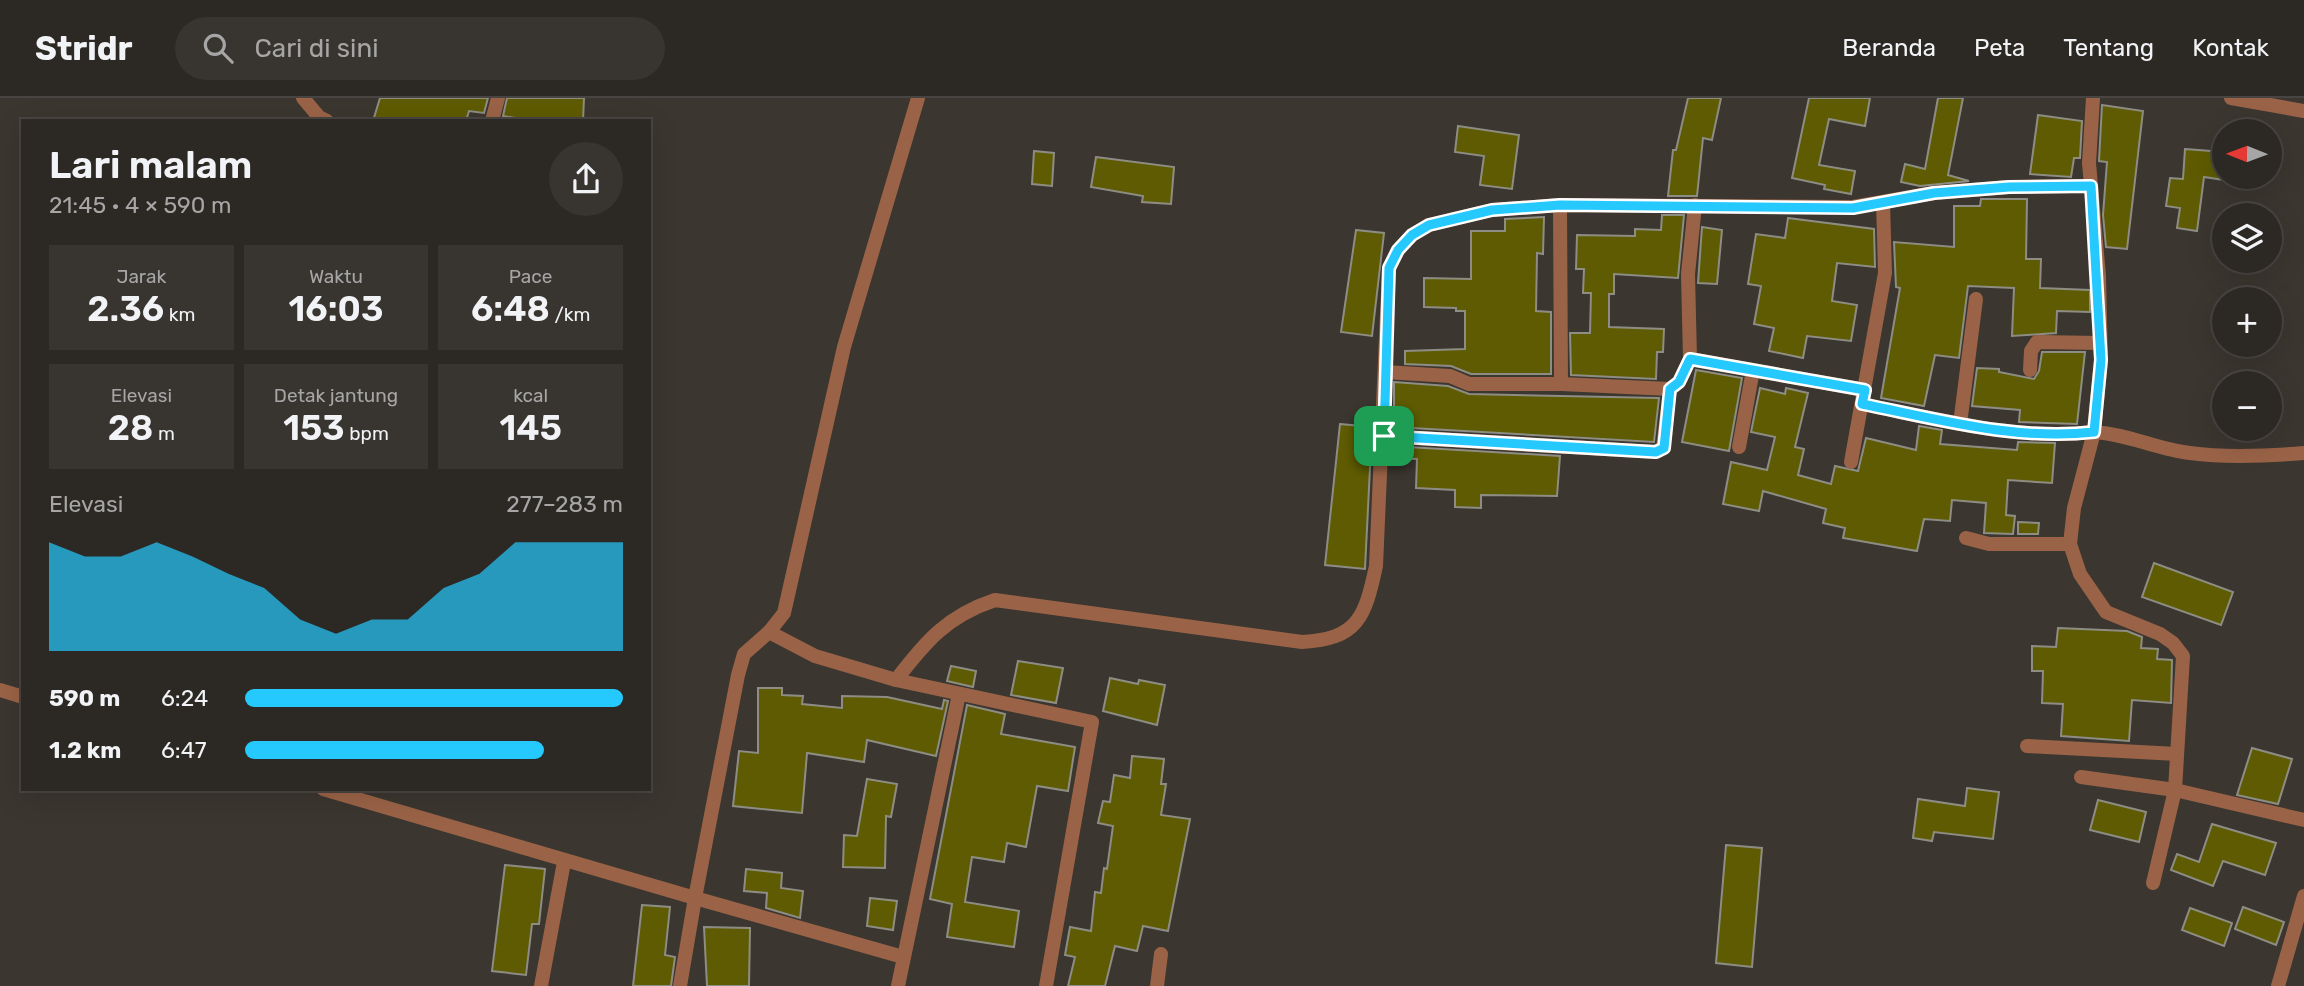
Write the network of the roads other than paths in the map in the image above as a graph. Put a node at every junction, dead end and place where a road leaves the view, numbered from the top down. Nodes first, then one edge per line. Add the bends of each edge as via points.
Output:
1 (303, 98) edge
2 (498, 98) edge
3 (918, 98) edge
4 (2093, 98) edge
5 (2231, 98) edge
6 (2304, 111) edge
7 (323, 119) edge
8 (493, 119) edge
9 (2091, 186) junction
10 (1883, 202) junction
11 (1560, 205) junction
12 (1695, 205) junction
13 (1976, 299) dead end
14 (2100, 343) junction
15 (1690, 359) junction
16 (1753, 370) junction
17 (2030, 370) dead end
18 (1384, 372) junction
19 (1561, 384) junction
20 (1670, 389) junction
21 (1864, 397) junction
22 (1960, 424) junction
23 (2094, 432) junction
24 (1384, 436) junction
25 (1739, 447) dead end
26 (2304, 453) edge
27 (1852, 462) dead end
28 (1966, 538) dead end
29 (2070, 544) junction
30 (769, 632) junction
31 (896, 680) junction
32 (0, 690) edge
33 (960, 694) junction
34 (21, 696) edge
35 (2027, 746) dead end
36 (2177, 754) junction
37 (2081, 778) dead end
38 (2175, 790) junction
39 (330, 791) edge
40 (2304, 820) edge
41 (564, 862) junction
42 (2153, 883) dead end
43 (2304, 896) edge
44 (695, 898) junction
45 (1161, 954) dead end
46 (903, 957) junction
47 (541, 986) edge
48 (680, 986) edge
49 (898, 986) edge
50 (1046, 986) edge
51 (1157, 986) edge
52 (2278, 986) edge

1 - 7 street
2 - 8 street
3 - 30 street via 844,347 784,612
4 - 9 street
5 - 6 street
9 - 10 street via 2009,187
9 - 14 street
10 - 12 street via 1853,208 1794,209
10 - 21 street via 1885,273
11 - 12 street
11 - 18 street via 1467,215 1429,225 1412,235 1389,268
11 - 19 street
12 - 15 street via 1688,274
13 - 22 street
14 - 17 street via 2037,342 2031,351
14 - 23 street
15 - 16 street
15 - 20 street via 1679,382
16 - 21 street
16 - 25 street
18 - 19 street via 1450,376 1469,384
18 - 24 street
19 - 20 street
20 - 24 street via 1667,439 1664,448 1656,452
21 - 22 street
21 - 27 street
22 - 23 street via 1997,431
23 - 26 street via 2120,434 2188,453
23 - 29 street via 2074,508
24 - 31 street via 1376,566 1368,604 1359,621 1344,634 1302,642 995,600 974,607 928,639
28 - 29 street via 1989,544
29 - 36 street via 2080,574 2106,612 2160,634 2183,656
30 - 31 street via 815,656
30 - 44 street via 744,654 741,664
31 - 33 street
32 - 34 street
33 - 46 street
33 - 50 street via 1091,722
35 - 36 street
36 - 38 street
37 - 38 street
38 - 40 street
38 - 42 street
39 - 41 street
41 - 44 street
41 - 47 street
43 - 52 street
44 - 46 street
44 - 48 street
45 - 51 street
46 - 49 street

